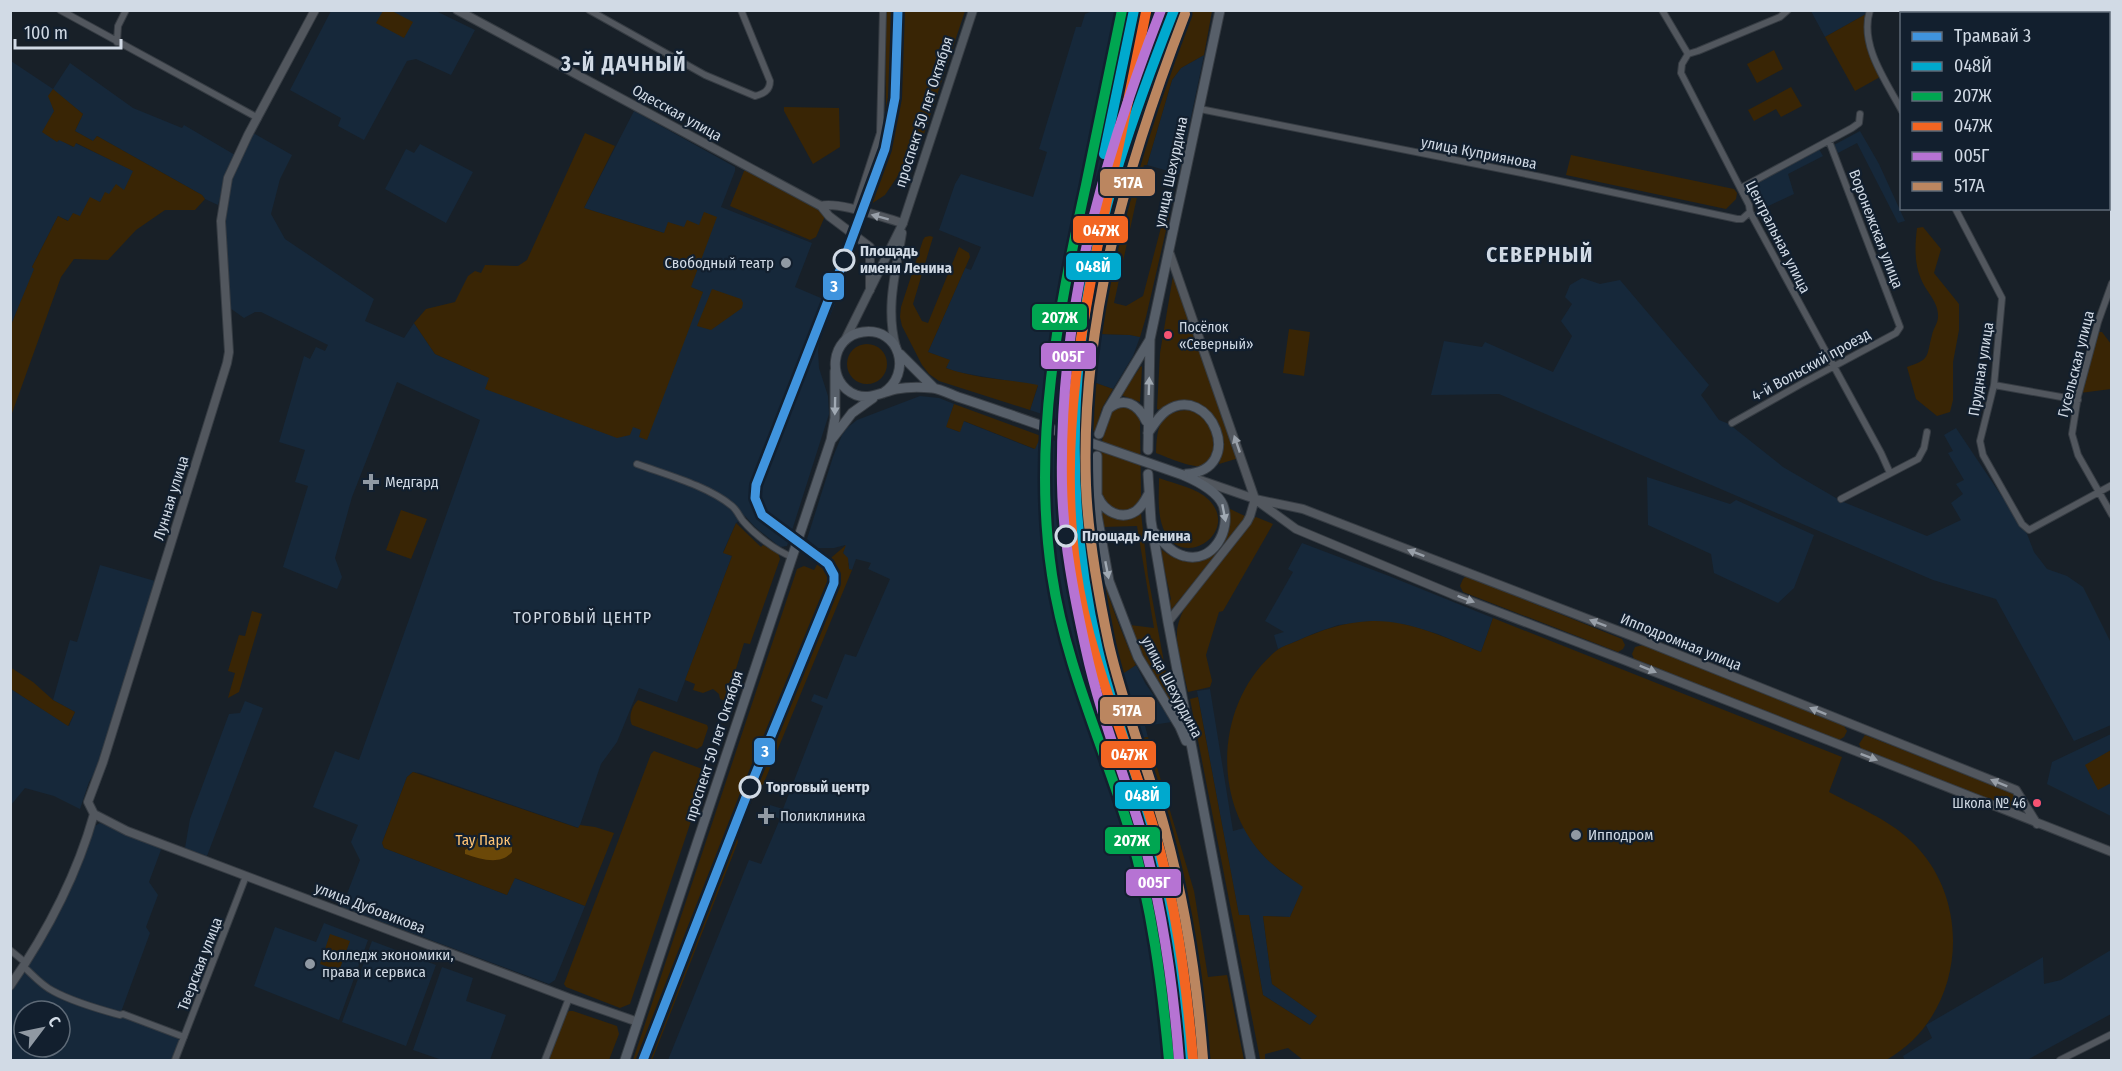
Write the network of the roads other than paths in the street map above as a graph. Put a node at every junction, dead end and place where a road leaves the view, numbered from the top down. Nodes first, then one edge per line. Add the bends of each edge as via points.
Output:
1 (60, 10) edge
2 (126, 10) edge
3 (315, 10) edge
4 (457, 10) edge
5 (590, 10) edge
6 (741, 10) edge
7 (883, 10) edge
8 (973, 10) edge
9 (1220, 10) edge
10 (1662, 10) edge
11 (1788, 10) edge
12 (1870, 10) edge
13 (117, 42) junction
14 (1688, 54) junction
15 (1900, 107) edge
16 (1200, 109) junction
17 (1860, 114) dead end
18 (258, 118) junction
19 (1829, 141) junction
20 (1741, 188) junction
21 (821, 206) junction
22 (855, 210) junction
23 (1956, 210) edge
24 (1750, 212) junction
25 (903, 224) junction
26 (1170, 254) junction
27 (2112, 283) edge
28 (870, 291) junction
29 (1900, 327) joint
30 (1150, 339) junction
31 (845, 340) junction
32 (896, 348) junction
33 (1833, 366) junction
34 (836, 371) junction
35 (1994, 385) junction
36 (934, 388) junction
37 (880, 394) junction
38 (2078, 400) junction
39 (1108, 409) junction
40 (1147, 423) junction
41 (1732, 423) dead end
42 (1927, 432) dead end
43 (1148, 433) junction
44 (1099, 434) dead end
45 (831, 440) junction
46 (1148, 450) dead end
47 (1097, 456) dead end
48 (638, 464) dead end
49 (1890, 473) junction
50 (1148, 474) dead end
51 (1183, 475) junction
52 (2112, 485) edge
53 (1096, 492) junction
54 (2098, 492) junction
55 (1149, 495) junction
56 (1255, 499) junction
57 (1840, 499) dead end
58 (2112, 515) edge
59 (1152, 530) junction
60 (792, 557) junction
61 (1168, 622) junction
62 (1182, 693) junction
63 (1165, 702) junction
64 (1192, 757) junction
65 (94, 814) junction
66 (2037, 824) junction
67 (2112, 852) edge
68 (246, 876) junction
69 (10, 950) edge
70 (25, 965) junction
71 (10, 986) edge
72 (569, 998) junction
73 (639, 1022) junction
74 (2112, 1034) edge
75 (184, 1037) junction
76 (175, 1060) edge
77 (545, 1060) edge
78 (625, 1060) edge
79 (1251, 1060) edge
80 (2060, 1060) edge

1 - 13 street
2 - 13 street via 118,26
3 - 18 street, Лунная улица
4 - 21 street, Одесская улица
5 - 6 street via 705,75 755,96 766,92 770,81
7 - 22 street via 880,133
8 - 25 main road, проспект 50 лет Октября
9 - 16 main road, улица Шехурдина
10 - 14 street
11 - 14 street
12 - 15 street via 1866,21 1873,58
13 - 18 street
14 - 20 street, Центральная улица via 1681,73
16 - 24 street, улица Куприянова via 1737,219
16 - 26 main road, улица Шехурдина
17 - 19 street via 1859,123
18 - 65 street, Лунная улица via 228,178 220,221 227,363 88,802
19 - 20 street
19 - 29 street, Воронежская улица
20 - 24 street, Центральная улица
21 - 22 street
21 - 28 street via 870,247
25 -> 22 street
23 - 35 street, Прудная улица via 2002,298
24 - 33 street, Центральная улица
25 - 28 main road, проспект 50 лет Октября
25 - 32 main road, проспект 50 лет Октября via 890,304
26 - 30 main road, улица Шехурдина
56 -> 26 street
27 - 38 street, Гусельская улица
28 - 31 main road, проспект 50 лет Октября
29 - 33 street, 4-й Вольский проезд via 1896,333
30 - 39 main road, улица Шехурдина
40 -> 30 main road, улица Шехурдина
31 - 32 main road via 858,333 873,332 886,337
31 - 34 main road via 836,354
32 - 36 main road
32 - 37 main road via 899,372 893,384
33 - 41 street, 4-й Вольский проезд
33 - 49 street, Центральная улица
34 - 37 main road via 850,392 864,397
34 -> 45 main road, проспект 50 лет Октября
35 - 38 street
35 - 54 street, Прудная улица via 1980,441 1983,455 2022,524 2029,530
36 - 37 main road via 901,388
36 - 51 main road, bridge
37 - 45 main road, проспект 50 лет Октября via 852,413
38 - 54 street, Гусельская улица via 2072,434 2078,455
39 - 40 main road via 1120,402 1131,402
39 - 44 main road, улица Шехурдина
40 - 43 main road, улица Шехурдина
42 - 49 street via 1921,455
43 - 46 main road, улица Шехурдина
43 - 51 main road via 1162,414 1174,407 1196,408 1209,416 1217,433 1215,461 1199,473
45 - 60 main road, проспект 50 лет Октября
47 - 53 main road, улица Шехурдина
48 - 60 street via 731,505 757,533
49 - 57 street
50 - 55 main road, улица Шехурдина
51 - 56 street
51 -> 59 main road via 1199,482 1222,504 1226,520 1220,541 1207,553 1184,556 1170,549
52 - 54 street
53 - 55 main road via 1108,510 1121,515 1134,512
53 -> 63 main road, улица Шехурдина via 1101,542 1117,608 1137,657
54 - 58 street, Гусельская улица
55 - 59 main road, улица Шехурдина
56 - 61 street via 1247,522
56 -> 66 street via 1296,529 1454,595
66 -> 56 street, Ипподромная улица via 2016,790 1298,507
59 - 61 main road, улица Шехурдина
60 - 73 main road, проспект 50 лет Октября
61 - 62 main road, улица Шехурдина
62 - 63 main road via 1177,704
62 - 64 main road, улица Шехурдина
63 - 64 main road, улица Шехурдина
64 - 79 main road, улица Шехурдина
65 - 68 street, улица Дубовикова via 127,831
65 - 70 street, Лунная улица via 81,855
66 - 67 street
68 - 72 street, улица Дубовикова
68 - 75 street, Тверская улица
69 - 70 street
70 - 71 street, Лунная улица
70 - 75 street via 35,979 53,991
72 - 73 street, улица Дубовикова
72 - 77 street
73 - 78 main road, проспект 50 лет Октября
74 - 80 street
75 - 76 street, Тверская улица

